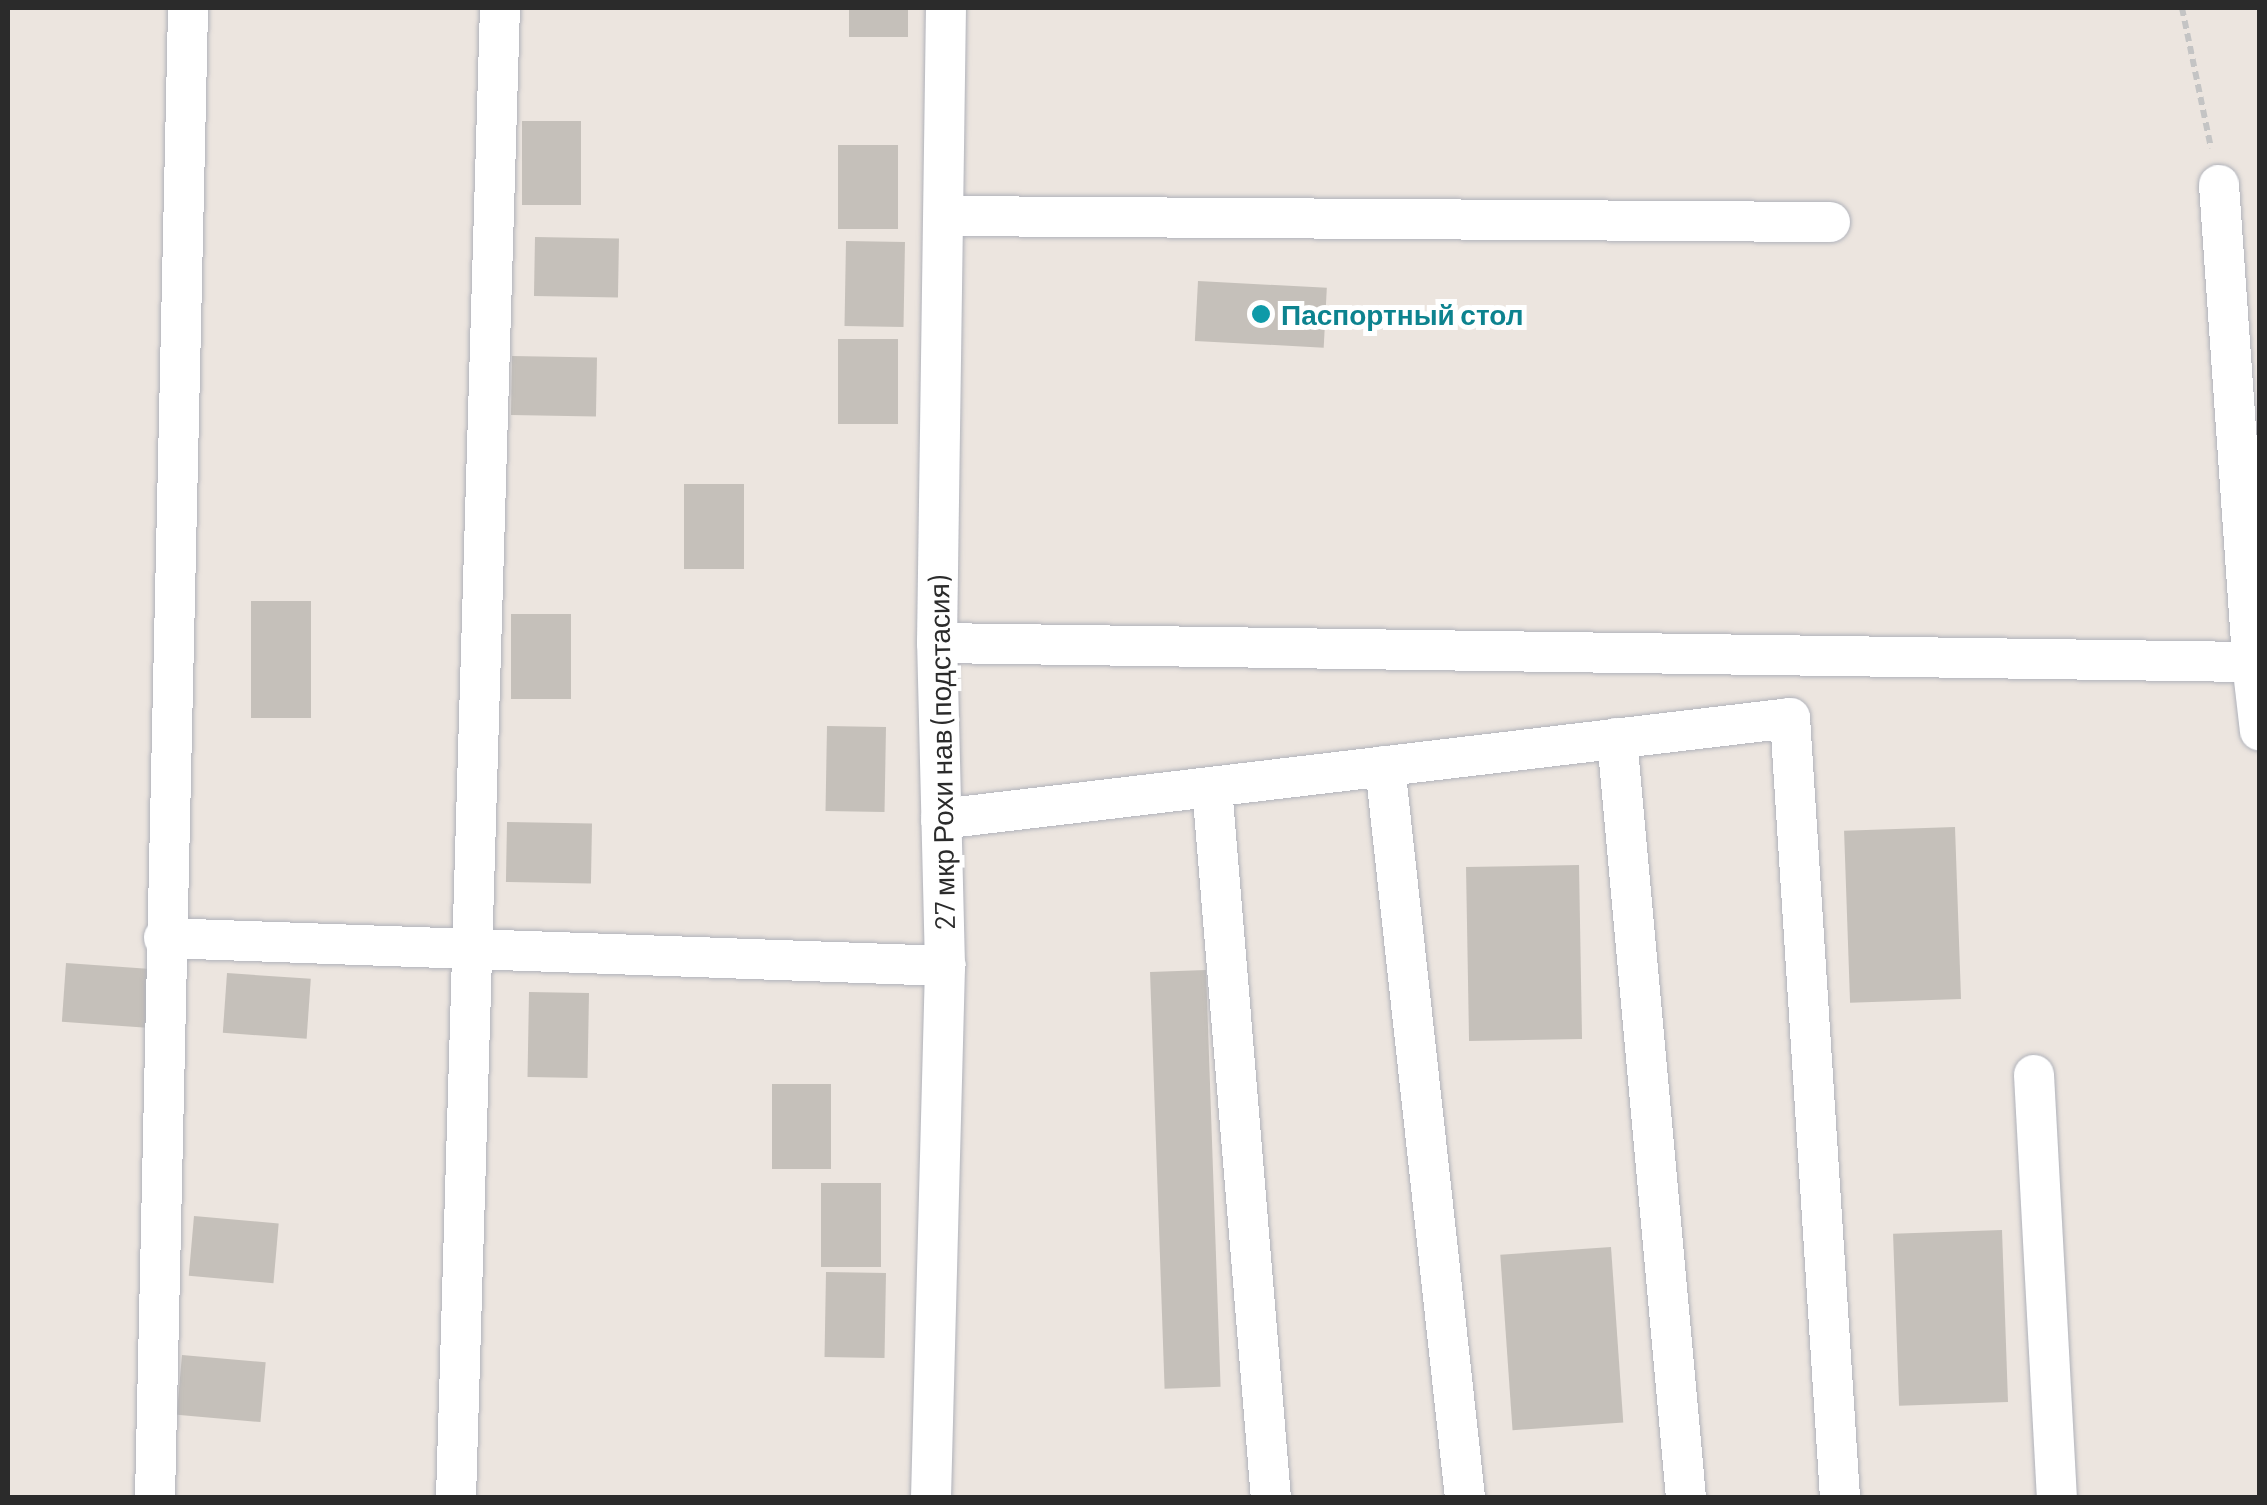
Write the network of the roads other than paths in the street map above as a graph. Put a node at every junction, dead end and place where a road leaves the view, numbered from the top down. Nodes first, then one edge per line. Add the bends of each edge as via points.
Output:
1 (188, 8) edge
2 (500, 8) edge
3 (946, 8) edge
4 (2219, 185) road end
5 (945, 216) junction
6 (1830, 222) dead end
7 (938, 643) junction
8 (2252, 662) junction
9 (2260, 731) edge
10 (1617, 738) junction
11 (1385, 766) junction
12 (1212, 787) junction
13 (941, 819) junction
14 (164, 938) junction
15 (470, 946) junction
16 (944, 966) junction
17 (2034, 1075) dead end
18 (156, 1498) edge
19 (456, 1498) edge
20 (931, 1498) edge
21 (1271, 1498) edge
22 (1465, 1498) edge
23 (1686, 1498) edge
24 (1840, 1498) edge
25 (2058, 1498) edge

1 - 14 street
2 - 15 street
3 - 5 street, 27 мкр Рохи нав (подстасия)
4 - 8 street
5 - 6 street
5 - 7 street, 27 мкр Рохи нав (подстасия)
7 - 8 street
7 - 13 street, 27 мкр Рохи нав (подстасия)
8 - 9 street
10 - 11 street
10 - 23 street
10 - 24 street via 1790,718
11 - 12 street
11 - 22 street
12 - 13 street
12 - 21 street
13 - 16 street, 27 мкр Рохи нав (подстасия)
14 - 15 street
14 - 18 street
15 - 16 street
15 - 19 street
16 - 20 street, 27 мкр Рохи нав (подстасия)
17 - 25 street

